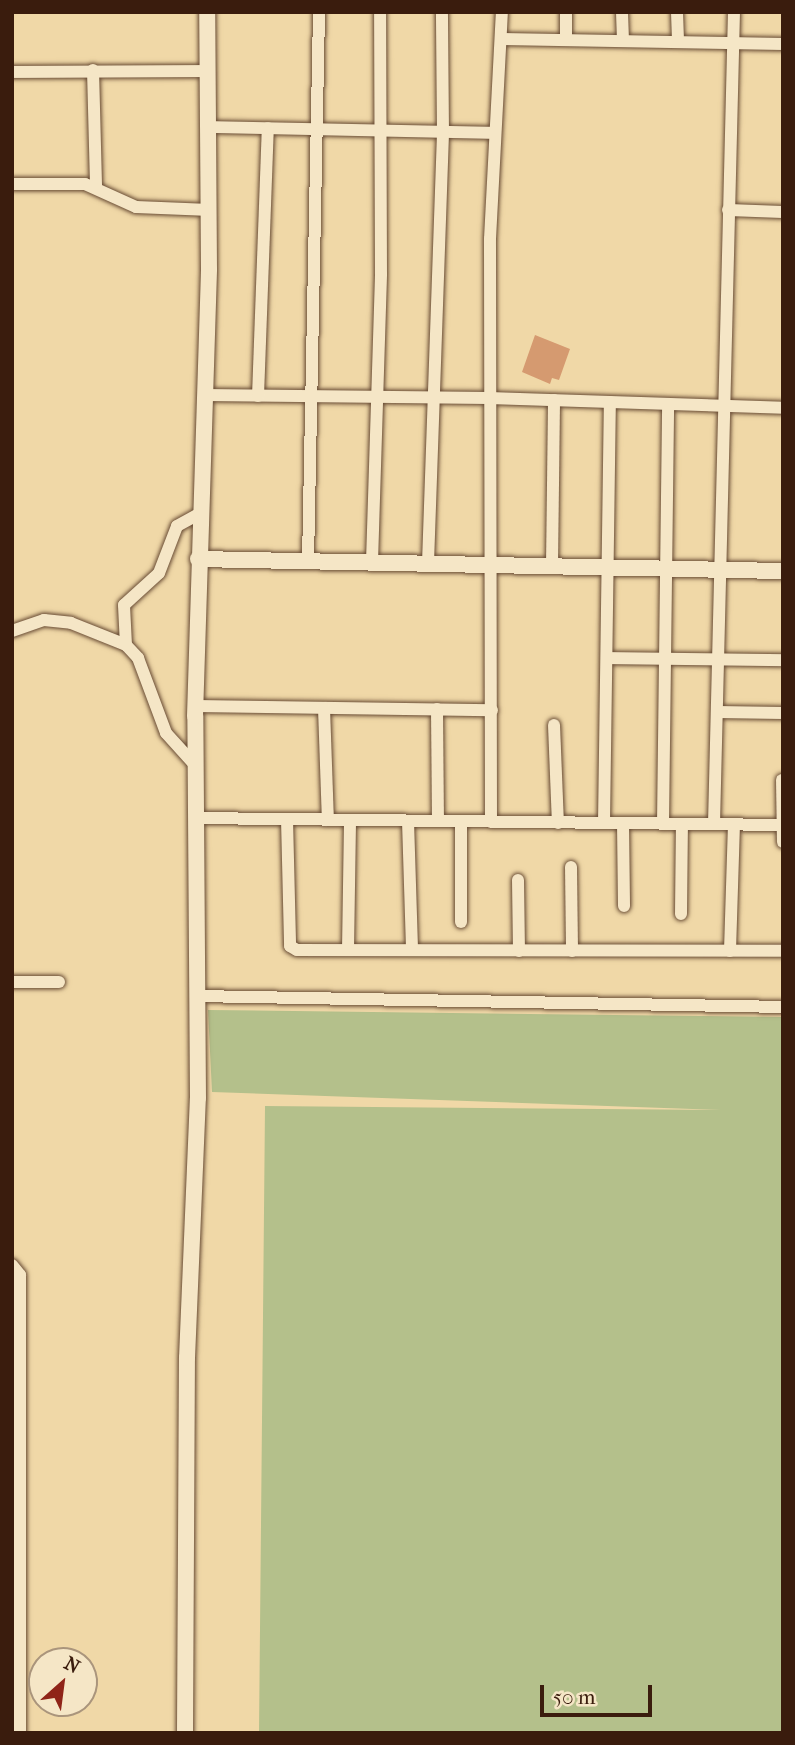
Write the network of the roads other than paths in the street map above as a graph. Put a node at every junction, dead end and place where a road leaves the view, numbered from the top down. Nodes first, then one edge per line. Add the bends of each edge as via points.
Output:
1 (207, 12) edge
2 (319, 12) edge
3 (380, 12) edge
4 (442, 12) edge
5 (502, 12) edge
6 (566, 12) edge
7 (622, 12) edge
8 (677, 12) edge
9 (734, 12) edge
10 (502, 40) junction
11 (566, 40) junction
12 (623, 41) junction
13 (678, 42) junction
14 (733, 43) junction
15 (783, 44) edge
16 (93, 71) junction
17 (208, 71) junction
18 (12, 72) edge
19 (210, 127) junction
20 (268, 128) junction
21 (318, 129) junction
22 (380, 130) junction
23 (443, 132) junction
24 (494, 133) junction
25 (12, 184) edge
26 (96, 186) junction
27 (210, 210) junction
28 (728, 210) junction
29 (783, 212) edge
30 (204, 395) junction
31 (258, 396) junction
32 (312, 396) junction
33 (377, 397) junction
34 (434, 397) junction
35 (489, 398) junction
36 (554, 400) junction
37 (610, 402) junction
38 (668, 405) junction
39 (722, 407) junction
40 (783, 408) edge
41 (200, 513) junction
42 (198, 559) junction
43 (309, 561) junction
44 (372, 562) junction
45 (428, 563) junction
46 (493, 565) junction
47 (552, 566) junction
48 (610, 567) junction
49 (669, 568) junction
50 (720, 569) junction
51 (783, 570) edge
52 (12, 631) edge
53 (127, 645) junction
54 (608, 657) junction
55 (667, 658) junction
56 (718, 659) junction
57 (783, 660) edge
58 (196, 706) junction
59 (324, 708) junction
60 (437, 709) junction
61 (492, 710) junction
62 (716, 712) junction
63 (783, 713) edge
64 (554, 725) dead end
65 (195, 765) junction
66 (782, 780) edge
67 (195, 818) junction
68 (287, 819) junction
69 (328, 820) junction
70 (351, 820) junction
71 (408, 821) junction
72 (438, 821) junction
73 (461, 821) junction
74 (491, 822) junction
75 (558, 822) junction
76 (604, 823) junction
77 (623, 823) junction
78 (663, 824) junction
79 (682, 824) junction
80 (714, 824) junction
81 (734, 825) junction
82 (783, 825) edge
83 (783, 842) edge
84 (571, 867) dead end
85 (518, 880) dead end
86 (624, 906) dead end
87 (681, 914) dead end
88 (461, 922) dead end
89 (348, 950) junction
90 (412, 950) junction
91 (519, 951) junction
92 (572, 951) junction
93 (730, 951) junction
94 (783, 951) edge
95 (12, 982) edge
96 (59, 982) dead end
97 (196, 996) junction
98 (783, 1007) edge
99 (12, 1265) edge
100 (16, 1411) edge
101 (16, 1468) edge
102 (16, 1524) edge
103 (16, 1577) edge
104 (16, 1634) edge
105 (16, 1689) edge
106 (20, 1733) edge
107 (185, 1733) edge

1 - 17 street
2 - 21 street
3 - 22 street
4 - 23 street
5 - 10 street
6 - 11 street
7 - 12 street
8 - 13 street
9 - 14 street
10 - 11 street
10 - 24 street
11 - 12 street
12 - 13 street
13 - 14 street
14 - 15 street
14 - 28 street
16 - 17 street
16 - 18 street
16 - 26 street
17 - 19 street
19 - 20 street
19 - 27 street
20 - 21 street
20 - 31 street
21 - 22 street
21 - 32 street
22 - 23 street
22 - 33 street
23 - 24 street
23 - 34 street
24 - 35 street
25 - 26 street
26 - 27 street via 120,203 136,207
27 - 30 street
28 - 29 street
28 - 39 street
30 - 31 street
30 - 41 street
31 - 32 street
32 - 33 street
32 - 43 street
33 - 34 street
33 - 44 street
34 - 35 street
34 - 45 street
35 - 36 street
35 - 46 street
36 - 37 street
36 - 47 street
37 - 38 street
37 - 48 street
38 - 39 street
38 - 49 street
39 - 40 street
39 - 50 street
41 - 42 street
41 - 53 street via 177,526 159,573 124,605
42 - 43 street
42 - 58 street
43 - 44 street
44 - 45 street
45 - 46 street
46 - 47 street
46 - 61 street
47 - 48 street
48 - 49 street
48 - 54 street
49 - 50 street
49 - 55 street
50 - 51 street
50 - 56 street
52 - 53 street via 44,620 71,623
53 - 65 street via 138,658 166,733
54 - 55 street
54 - 76 street
55 - 56 street
55 - 78 street
56 - 57 street
56 - 62 street
58 - 59 street
58 - 65 street
59 - 60 street
59 - 69 street
60 - 61 street
60 - 72 street
61 - 74 street
62 - 63 street
62 - 80 street
64 - 75 street
65 - 67 street
66 - 82 street
67 - 68 street
67 - 97 street
68 - 69 street
68 - 89 street via 290,946
69 - 70 street
70 - 71 street
70 - 89 street
71 - 72 street
71 - 90 street
72 - 73 street
73 - 74 street
73 - 88 street
74 - 75 street
75 - 76 street
76 - 77 street
77 - 78 street
77 - 86 street
78 - 79 street
79 - 80 street
79 - 87 street
80 - 81 street
81 - 82 street
81 - 93 street
82 - 83 street
84 - 92 street
85 - 91 street
89 - 90 street
90 - 91 street
91 - 92 street
92 - 93 street
93 - 94 street
95 - 96 street
97 - 98 street
97 - 107 street via 198,1098 187,1358
99 - 100 street via 20,1275
100 - 101 street
101 - 102 street
102 - 103 street
103 - 104 street
104 - 105 street
105 - 106 street

